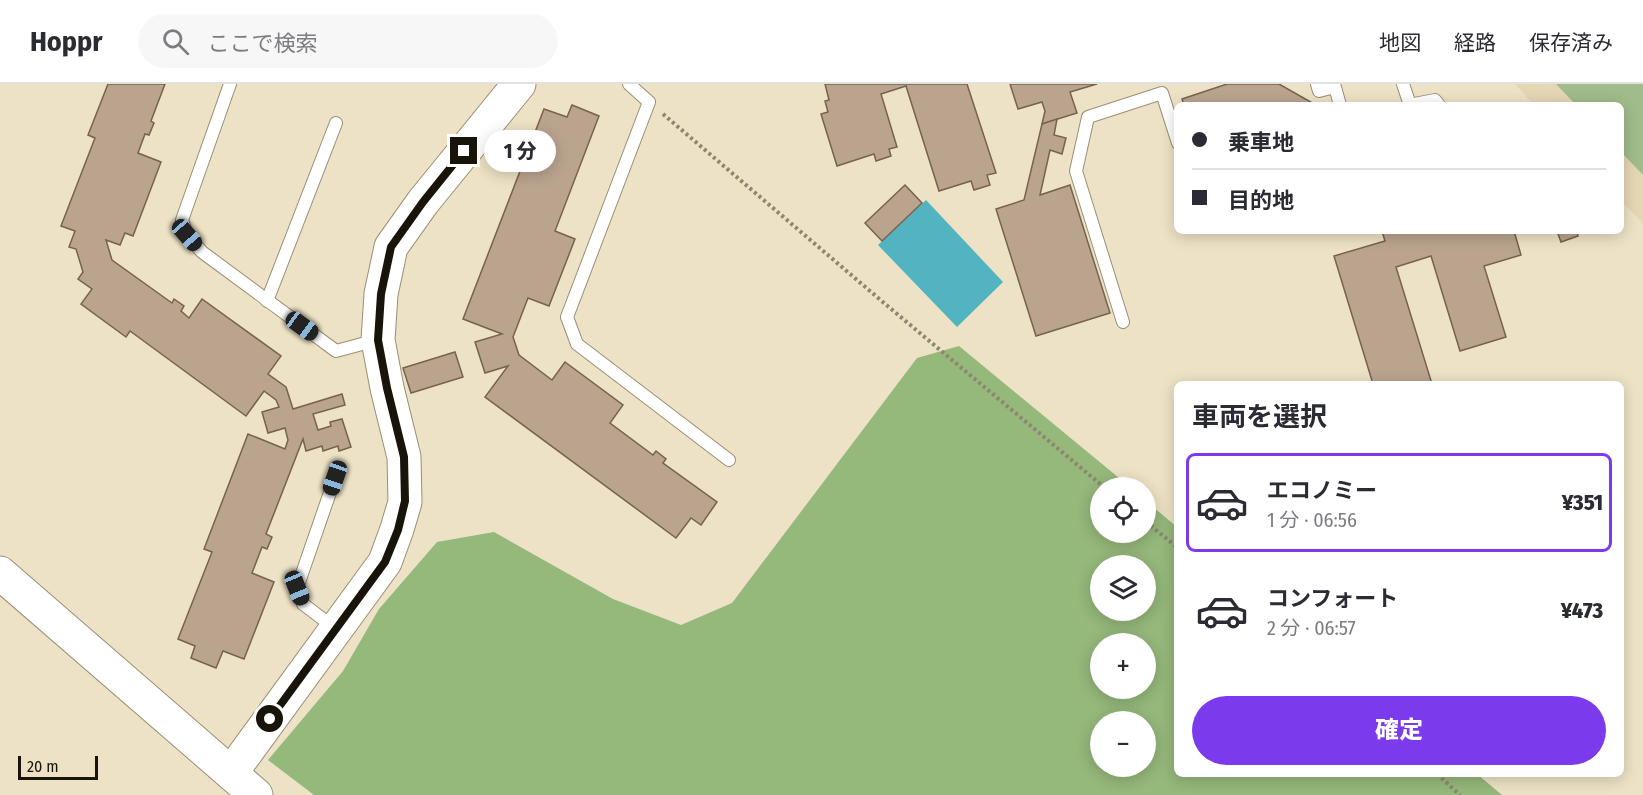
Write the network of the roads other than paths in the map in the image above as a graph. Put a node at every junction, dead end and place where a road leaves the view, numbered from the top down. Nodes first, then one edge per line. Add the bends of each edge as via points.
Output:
1 (230, 84) edge
2 (519, 84) edge
3 (629, 84) edge
4 (1317, 84) edge
5 (1403, 84) edge
6 (1339, 102) edge
7 (1408, 102) edge
8 (336, 123) dead end
9 (1174, 130) edge
10 (267, 301) junction
11 (1124, 322) dead end
12 (378, 340) junction
13 (729, 460) dead end
14 (335, 478) dead end
15 (0, 573) edge
16 (337, 630) junction
17 (231, 773) junction
18 (256, 795) edge

1 - 10 lane via 182,220 187,235 202,252
2 - 12 street via 391,247 381,294
3 - 13 lane via 649,102 567,317 577,344
4 - 6 lane via 1319,91 1335,87
5 - 7 lane
8 - 10 lane
9 - 11 lane via 1162,93 1088,117 1076,171
10 - 12 lane via 336,351
12 - 16 street via 404,457 405,501 385,562
14 - 16 lane via 297,588 303,604
15 - 17 street
16 - 17 street
17 - 18 street

